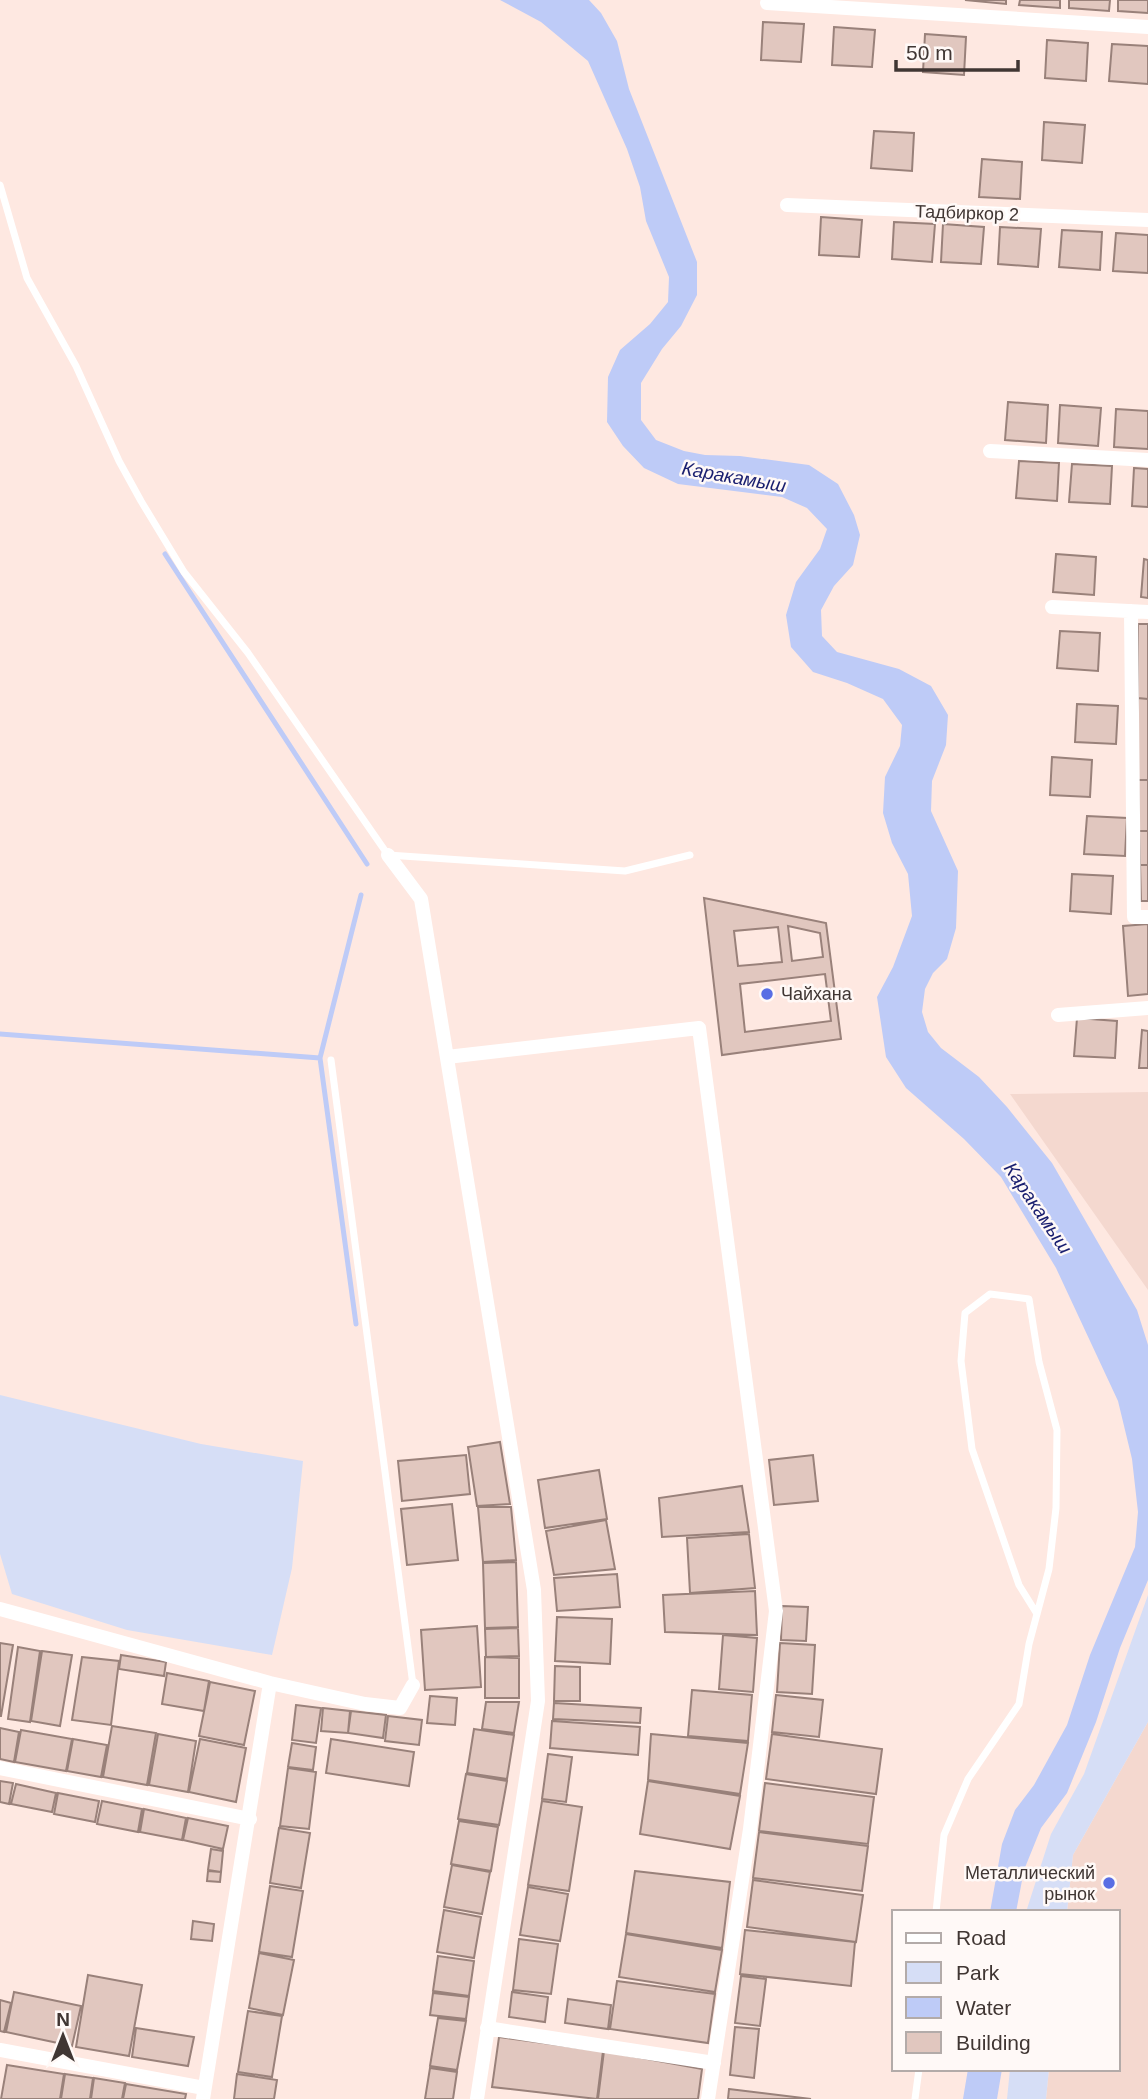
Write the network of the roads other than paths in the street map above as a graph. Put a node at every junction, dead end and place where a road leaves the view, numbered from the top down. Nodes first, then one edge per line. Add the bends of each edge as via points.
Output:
1 (766, 3) dead end
2 (1148, 27) edge
3 (0, 185) edge
4 (787, 205) dead end
5 (1148, 220) edge
6 (990, 451) dead end
7 (1148, 460) edge
8 (1052, 607) dead end
9 (1131, 611) junction
10 (1148, 612) edge
11 (388, 855) junction
12 (690, 855) dead end
13 (1148, 917) edge
14 (1148, 1008) edge
15 (1058, 1014) dead end
16 (447, 1057) junction
17 (331, 1060) dead end
18 (0, 1609) edge
19 (1037, 1614) junction
20 (270, 1683) junction
21 (413, 1685) joint
22 (0, 1768) edge
23 (250, 1819) junction
24 (936, 1910) edge
25 (487, 2028) junction
26 (0, 2050) edge
27 (714, 2063) junction
28 (919, 2071) edge
29 (203, 2094) edge
30 (477, 2099) edge
31 (708, 2099) edge
32 (915, 2099) edge

1 - 2 street
3 - 11 lane via 27,278 76,366 141,501 184,572 248,653
4 - 5 street, Тадбиркор 2
6 - 7 street
8 - 9 street
9 - 10 street
9 - 13 street via 1134,917
11 - 12 lane via 625,872
11 - 16 street via 421,899
14 - 15 street
16 - 25 street via 534,1590 538,1701
16 - 27 street via 699,1028 776,1611 750,1829
17 - 21 lane
18 - 20 street
19 - 19 lane via 1056,1508 1057,1430 1029,1299 990,1294 965,1312 961,1361 972,1449 1019,1585
19 - 24 lane via 1019,1704 968,1779 944,1835
20 - 21 street via 400,1708
20 - 23 street
22 - 23 street
23 - 29 street
25 - 27 street
25 - 30 street
26 - 29 street
27 - 31 street
28 - 32 lane

